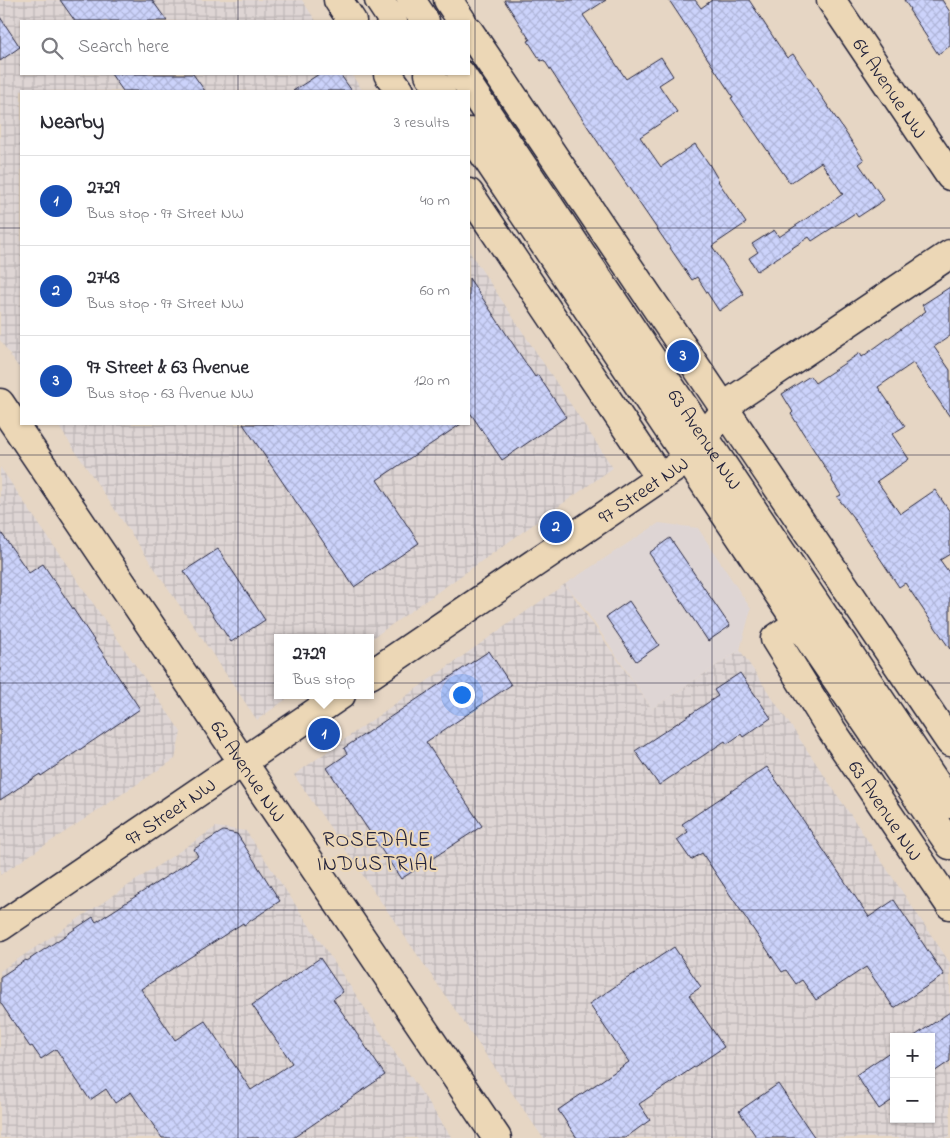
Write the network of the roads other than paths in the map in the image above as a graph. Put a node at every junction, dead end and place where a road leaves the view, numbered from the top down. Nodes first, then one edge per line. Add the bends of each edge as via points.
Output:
1 (338, 0) edge
2 (379, 0) edge
3 (411, 0) edge
4 (448, 0) edge
5 (831, 0) edge
6 (351, 20) edge
7 (392, 20) edge
8 (424, 20) edge
9 (461, 20) edge
10 (470, 32) edge
11 (389, 75) edge
12 (430, 75) edge
13 (461, 75) edge
14 (399, 90) edge
15 (440, 90) edge
16 (470, 133) edge
17 (950, 176) edge
18 (470, 194) edge
19 (950, 254) edge
20 (0, 403) edge
21 (725, 410) junction
22 (704, 436) junction
23 (688, 459) junction
24 (660, 478) junction
25 (798, 623) junction
26 (374, 672) edge
27 (335, 699) edge
28 (950, 742) edge
29 (243, 762) junction
30 (950, 804) edge
31 (950, 845) edge
32 (950, 905) edge
33 (0, 927) edge
34 (497, 1138) edge

1 - 6 street
2 - 7 street
3 - 8 street
4 - 9 street
5 - 17 street, 64 Avenue NW
10 - 21 street, 63 Avenue NW
11 - 14 street
12 - 15 street
13 - 22 street, 63 Avenue NW
16 - 23 street, 63 Avenue NW
18 - 24 street
19 - 21 street, 97 Street NW via 736,398
20 - 29 street, 62 Avenue NW
21 - 22 street, 97 Street NW
21 - 28 street, 63 Avenue NW
22 - 23 street, 97 Street NW
22 - 30 street, 63 Avenue NW
23 - 24 street, 97 Street NW
23 - 25 street, 63 Avenue NW
24 - 26 street, 97 Street NW
25 - 31 street, 63 Avenue NW
25 - 32 street, 63 Avenue NW via 775,639 829,726
27 - 29 street, 97 Street NW
29 - 33 street, 97 Street NW
29 - 34 street, 62 Avenue NW

